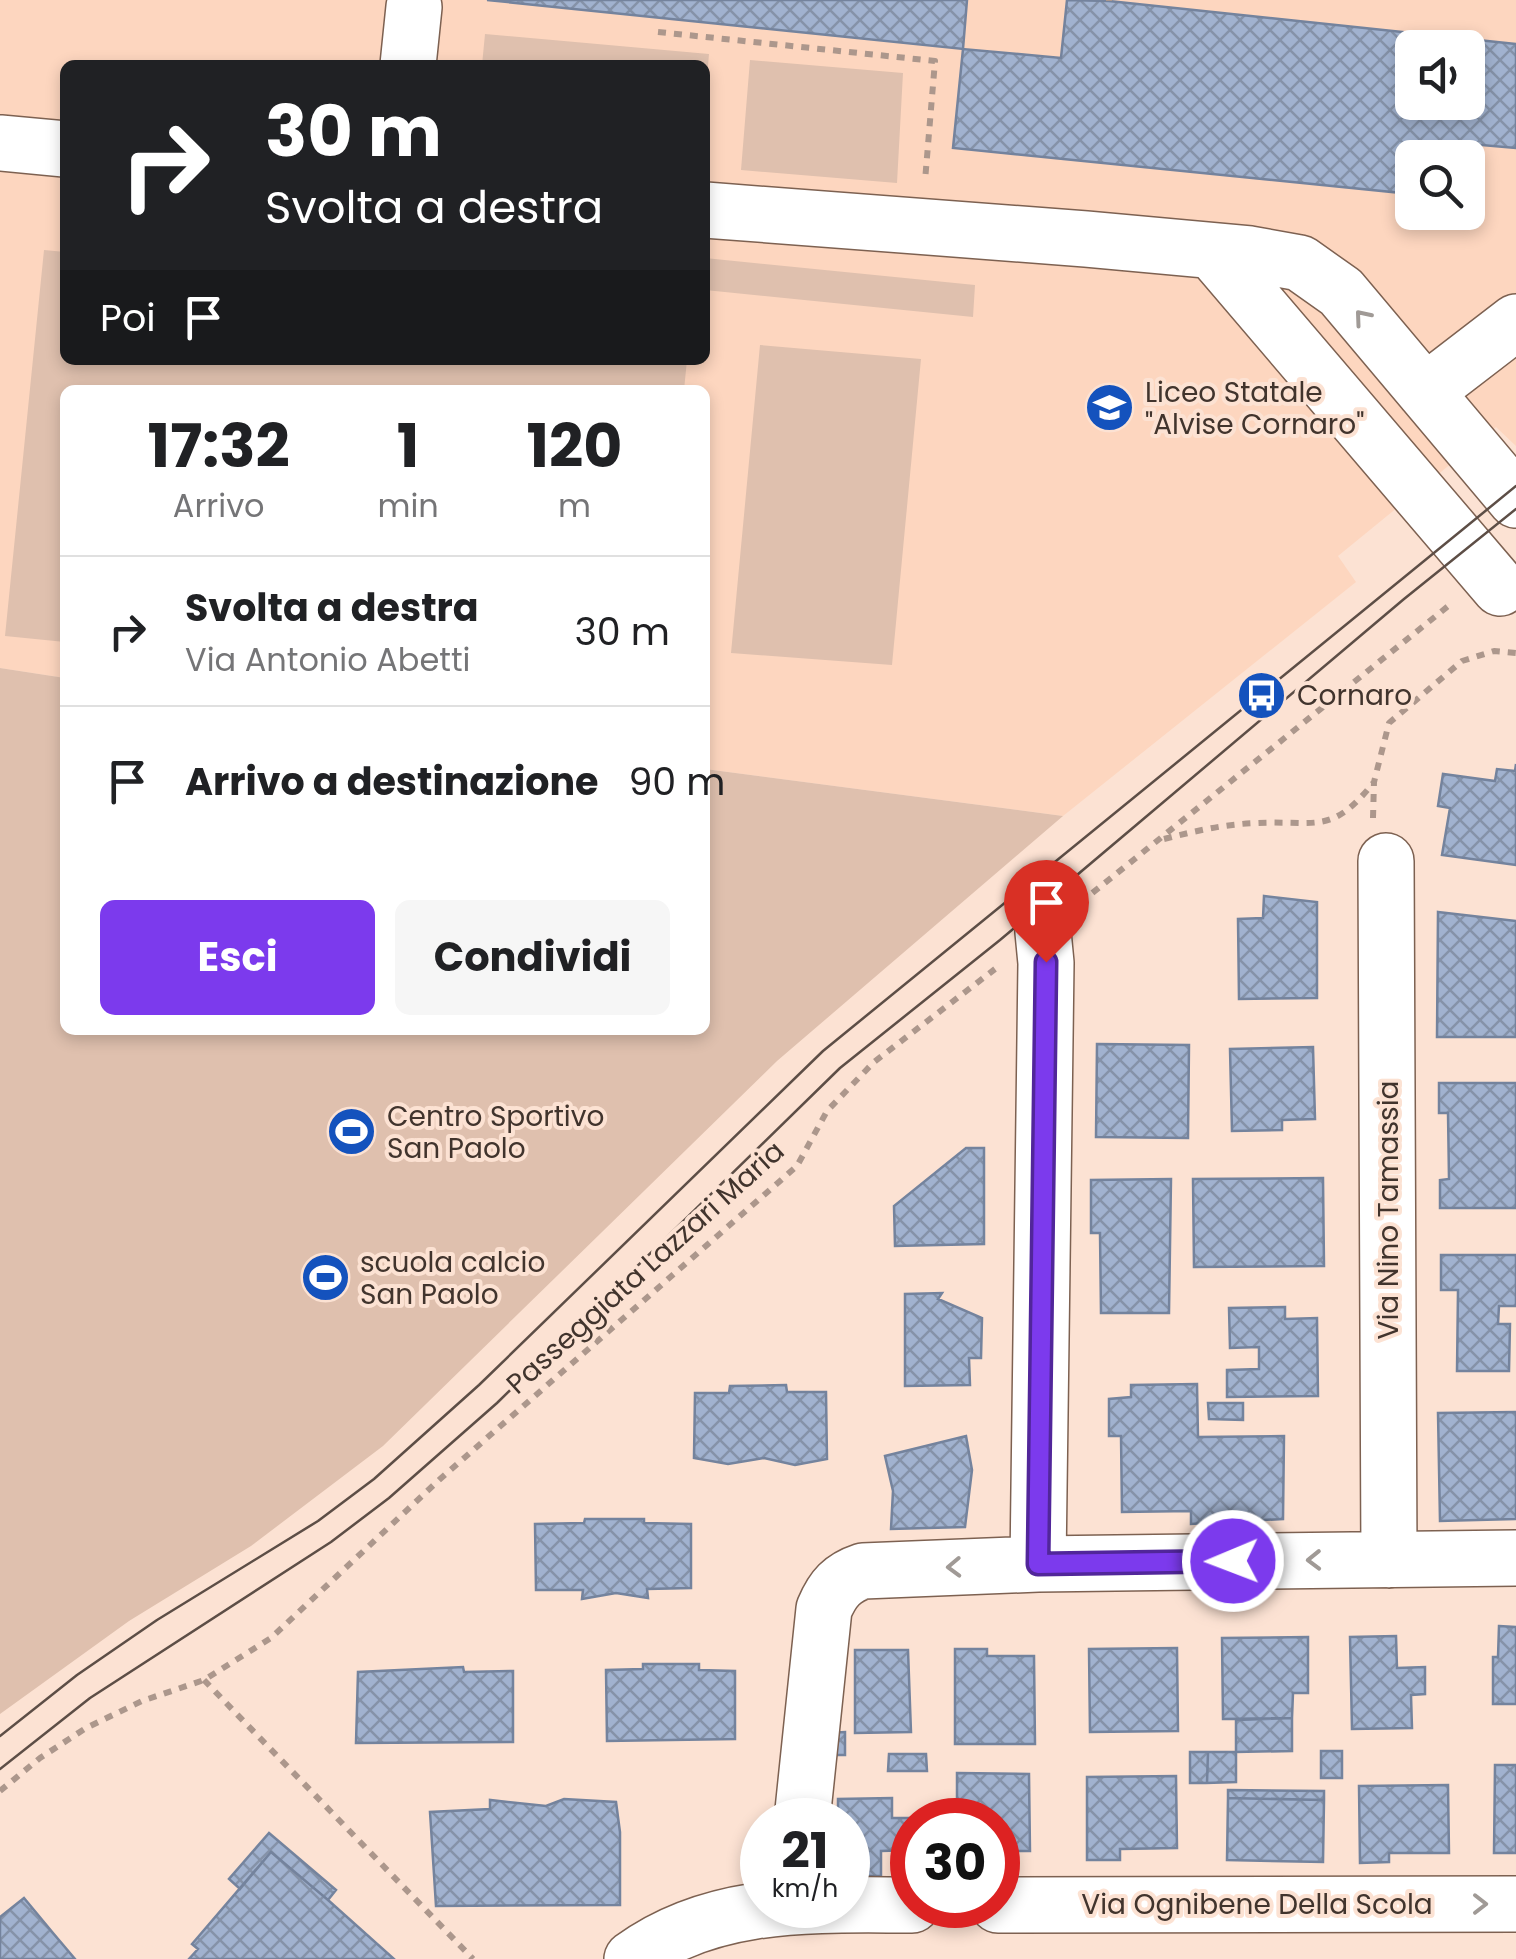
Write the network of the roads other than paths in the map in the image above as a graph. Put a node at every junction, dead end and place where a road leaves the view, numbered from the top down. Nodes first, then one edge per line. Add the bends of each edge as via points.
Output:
1 (414, 7) dead end
2 (409, 60) edge
3 (0, 143) edge
4 (60, 149) edge
5 (710, 210) edge
6 (1232, 254) junction
7 (1516, 322) edge
8 (1424, 392) junction
9 (1516, 500) edge
10 (1506, 578) edge
11 (1386, 861) road end
12 (1045, 948) road end
13 (1516, 1558) edge
14 (1389, 1560) junction
15 (1038, 1564) junction
16 (804, 1798) edge
17 (1516, 1904) edge
18 (1020, 1905) edge
19 (740, 1913) edge
20 (632, 1959) edge

1 - 2 street
3 - 4 street
5 - 6 street
8 -> 6 street via 1341,292 1300,263
6 - 10 street
7 - 8 street
8 - 9 street
11 - 14 street, Via Nino Tamassia
12 - 15 street
13 - 14 street
14 -> 15 street
15 -> 16 street via 864,1571 842,1580 824,1610
18 -> 17 street, Via Ognibene Della Scola
19 - 20 street via 688,1928

